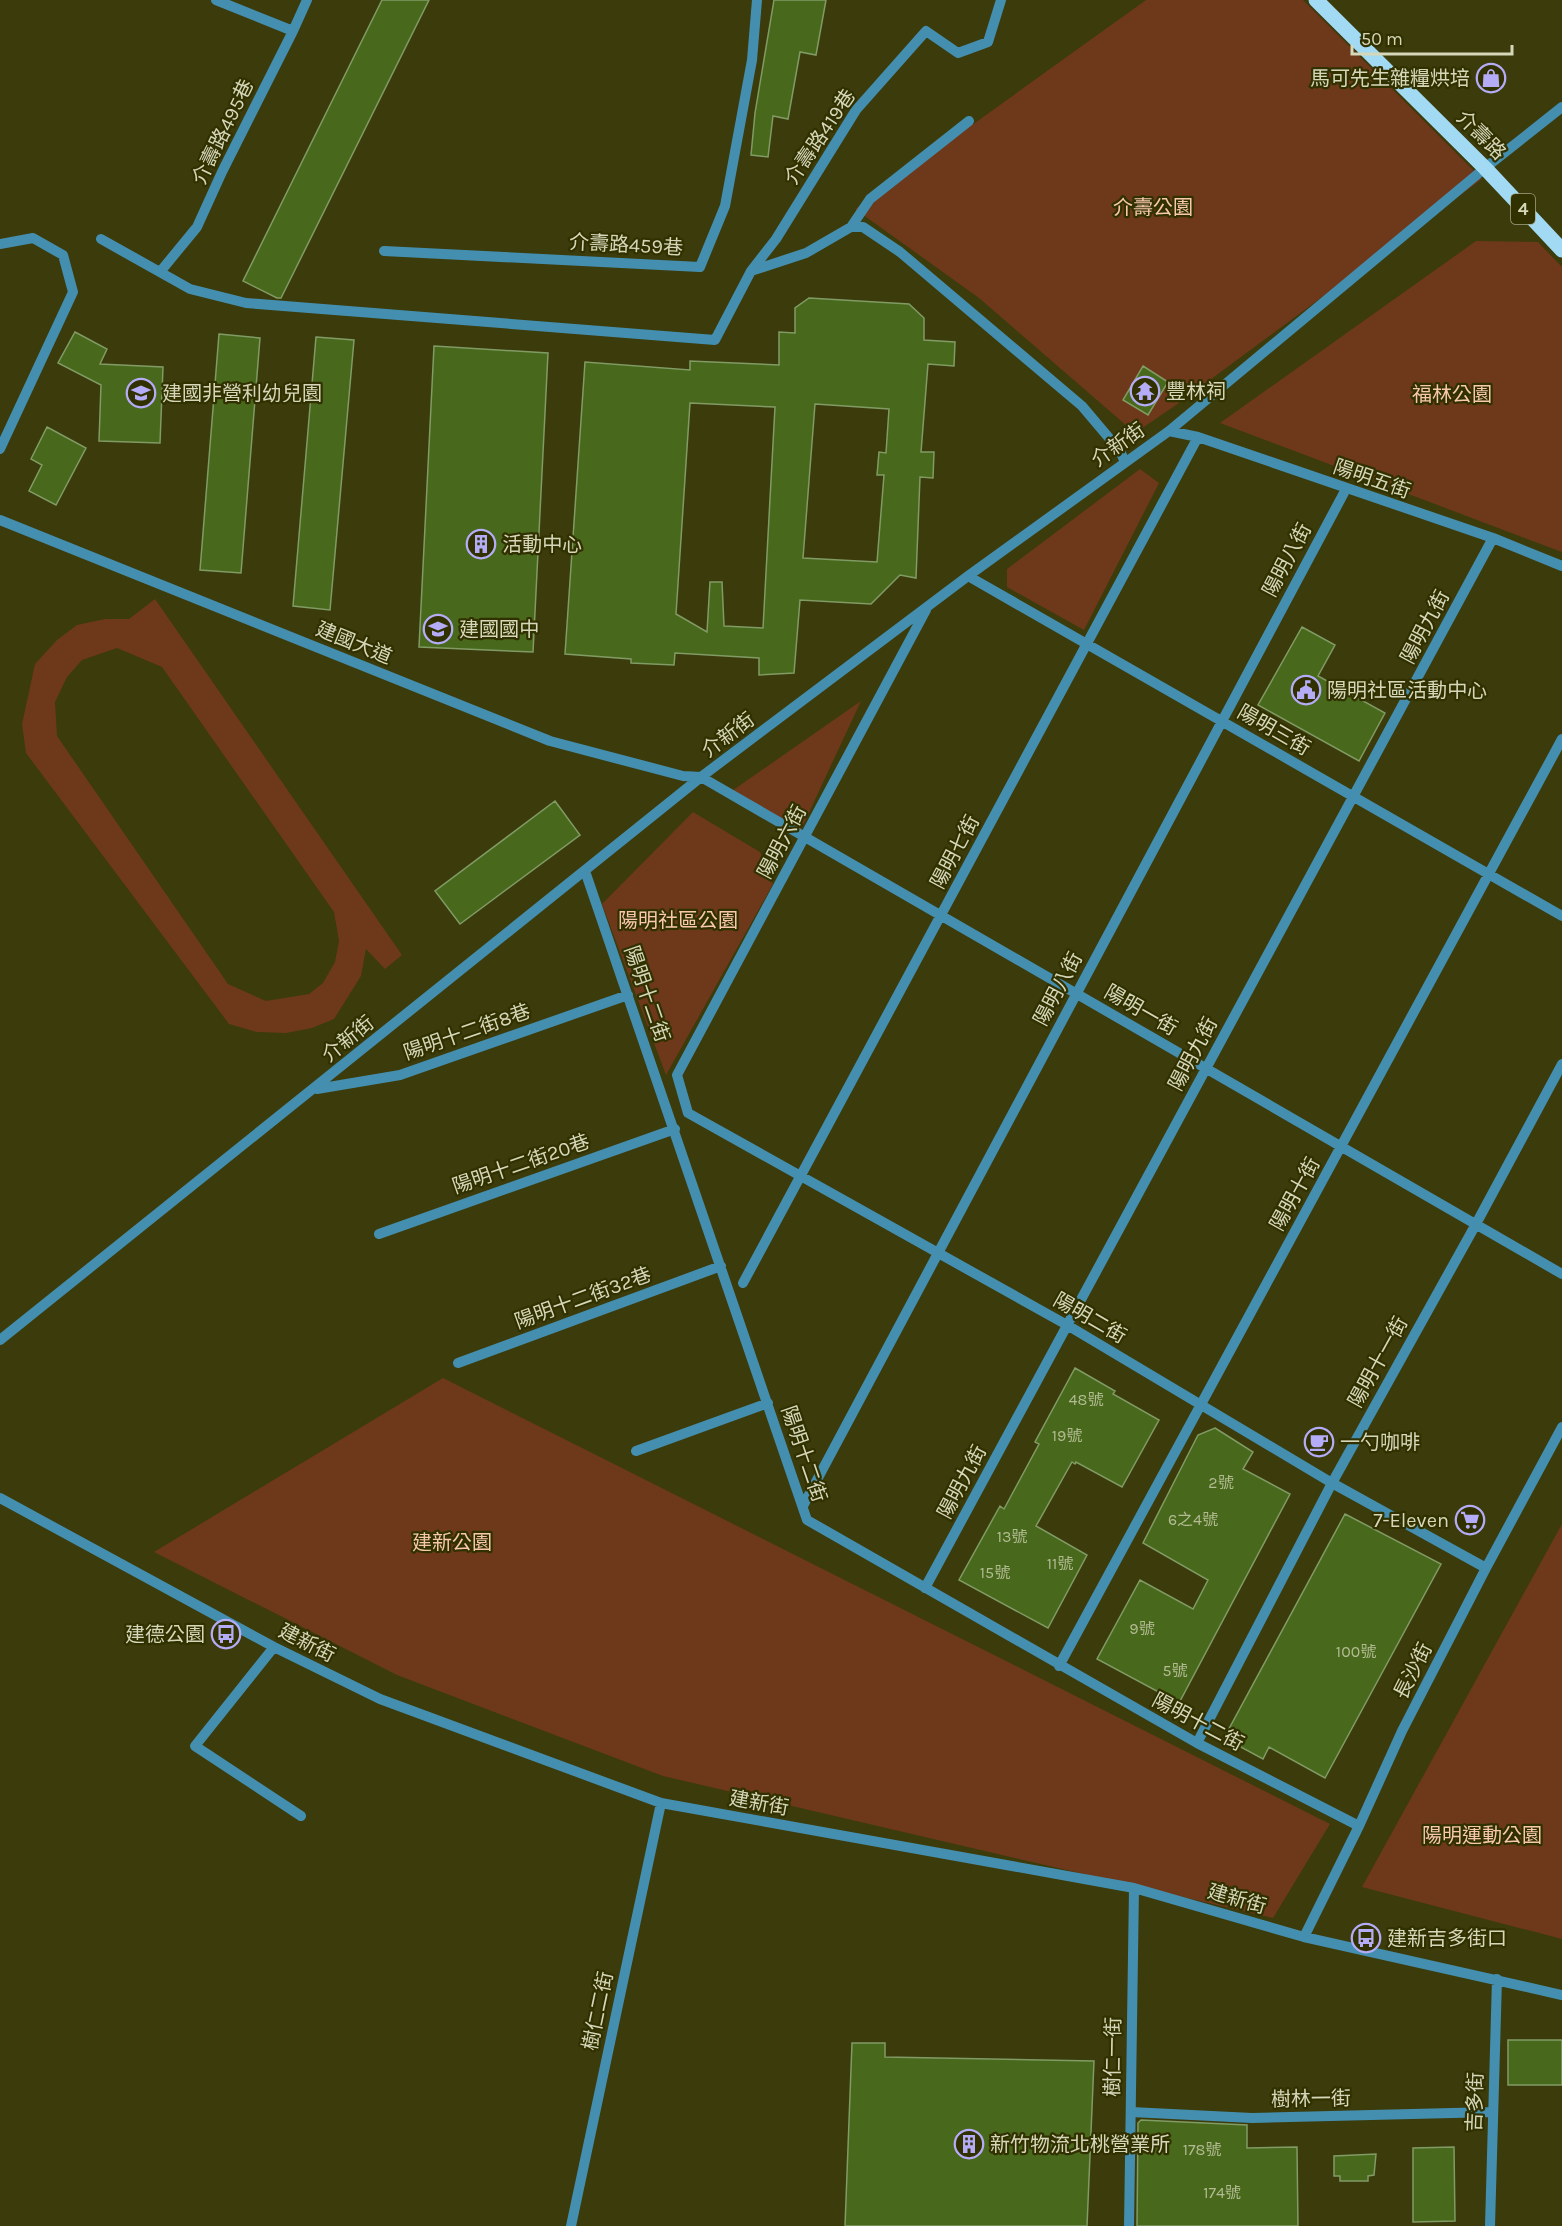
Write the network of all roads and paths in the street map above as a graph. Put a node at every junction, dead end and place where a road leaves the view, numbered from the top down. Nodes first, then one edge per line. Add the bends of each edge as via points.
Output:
1 (216, 0) edge
2 (307, 0) edge
3 (757, 0) edge
4 (1001, 0) edge
5 (1316, 0) edge
6 (293, 31) junction
7 (1562, 107) edge
8 (969, 121) dead end
9 (1485, 168) junction
10 (851, 227) junction
11 (101, 239) dead end
12 (0, 244) edge
13 (1562, 250) edge
14 (384, 251) dead end
15 (751, 271) junction
16 (160, 272) junction
17 (1169, 431) junction
18 (1198, 438) junction
19 (0, 449) edge
20 (1125, 462) junction
21 (1346, 489) junction
22 (0, 520) edge
23 (1493, 538) junction
24 (1562, 566) edge
25 (968, 576) junction
26 (927, 607) junction
27 (1087, 644) junction
28 (1222, 721) junction
29 (1562, 739) edge
30 (702, 777) junction
31 (1353, 796) junction
32 (805, 837) junction
33 (585, 871) junction
34 (1489, 874) junction
35 (941, 915) junction
36 (1562, 916) edge
37 (1076, 994) junction
38 (628, 995) junction
39 (1562, 1064) edge
40 (1206, 1069) junction
41 (314, 1089) junction
42 (682, 1095) joint
43 (675, 1129) junction
44 (1341, 1147) junction
45 (801, 1176) junction
46 (1476, 1224) junction
47 (380, 1234) dead end
48 (938, 1252) junction
49 (721, 1266) junction
50 (1562, 1274) edge
51 (743, 1283) dead end
52 (1067, 1325) junction
53 (0, 1340) edge
54 (458, 1364) dead end
55 (768, 1403) junction
56 (1200, 1405) junction
57 (1562, 1427) edge
58 (636, 1451) dead end
59 (1332, 1483) junction
60 (0, 1498) edge
61 (803, 1506) junction
62 (1486, 1568) junction
63 (925, 1588) junction
64 (274, 1647) junction
65 (1059, 1666) junction
66 (1197, 1743) junction
67 (661, 1803) junction
68 (301, 1816) dead end
69 (1359, 1826) junction
70 (1134, 1888) junction
71 (1304, 1937) junction
72 (1497, 1979) junction
73 (1562, 1995) edge
74 (1131, 2112) junction
75 (1493, 2112) junction
76 (571, 2226) edge
77 (1129, 2226) edge
78 (1490, 2226) edge

1 - 6 street
2 - 6 street, 介壽路495巷
3 - 14 street, 介壽路459巷 via 752,60 725,206 700,267
4 - 15 street, 介壽路419巷 via 988,42 958,53 926,31 856,110 776,239
5 - 9 main road, 介壽路 / 4
6 - 16 street, 介壽路495巷 via 197,227
7 - 9 street, 介新街
8 - 10 street via 870,198
9 - 13 main road, 介壽路 / 4
9 - 17 street, 介新街
10 - 15 street via 806,253
10 - 20 street via 863,226 900,252 1082,406
11 - 16 street
12 - 19 street via 33,238 63,255 73,292
15 - 16 street, 介壽路419巷 via 715,340 246,303 190,289
17 - 18 street, 陽明五街
17 - 20 street, 介新街
18 - 21 street, 陽明五街
18 - 27 street, 陽明七街
20 - 25 street, 介新街
21 - 23 street, 陽明五街
21 - 28 street, 陽明八街
22 - 30 street, 建國大道 via 550,741 683,776
23 - 24 street, 陽明五街
23 - 31 street, 陽明九街
25 - 26 street, 介新街
25 - 27 street, 陽明三街
26 - 30 street, 介新街
26 - 32 street, 陽明六街
27 - 28 street, 陽明三街
27 - 35 street, 陽明七街
28 - 31 street, 陽明三街
28 - 37 street, 陽明八街
29 - 34 street, 陽明十街
30 - 32 street, 陽明一街
30 - 33 street, 介新街
31 - 34 street, 陽明三街
31 - 40 street, 陽明九街
32 - 35 street, 陽明一街
32 - 42 street, 陽明六街 via 677,1075
33 - 38 street, 陽明十二街
33 - 41 street, 介新街
34 - 36 street, 陽明三街
34 - 44 street, 陽明十街
35 - 37 street, 陽明一街
35 - 45 street, 陽明七街
37 - 40 street, 陽明一街
37 - 48 street, 陽明八街
38 - 41 street, 陽明十二街8巷 via 400,1075
38 - 43 street, 陽明十二街
39 - 46 street, 陽明十一街
40 - 44 street, 陽明一街
40 - 52 street, 陽明九街
41 - 53 street, 介新街
42 - 45 street, 陽明二街 via 688,1113
43 - 47 street, 陽明十二街20巷
43 - 49 street, 陽明十二街
44 - 46 street, 陽明一街
44 - 56 street, 陽明十街
45 - 48 street, 陽明二街
45 - 51 street, 陽明七街
46 - 50 street, 陽明一街
46 - 59 street, 陽明十一街
48 - 52 street, 陽明二街
48 - 61 street, 陽明八街
49 - 54 street, 陽明十二街32巷
49 - 55 street, 陽明十二街
52 - 56 street, 陽明二街
52 - 63 street, 陽明九街
55 - 58 street
55 - 61 street, 陽明十二街
56 - 59 street, 陽明二街
56 - 65 street, 陽明十街
57 - 62 street, 長沙街
59 - 62 street, 陽明二街
59 - 66 street, 陽明十一街
60 - 64 street, 建新街
61 - 63 street, 陽明十二街 via 807,1520
62 - 69 street, 長沙街 via 1402,1731
63 - 65 street, 陽明十二街
64 - 67 street, 建新街 via 380,1699
64 - 68 street via 195,1746
65 - 66 street, 陽明十二街
66 - 69 street, 陽明十二街
67 - 70 street, 建新街
67 - 76 street, 樹仁二街
69 - 71 street, 長沙街
70 - 71 street, 建新街
70 - 74 street, 樹仁一街
71 - 72 street, 建新街
72 - 73 street, 建新街
72 - 75 street, 吉多街
74 - 75 street, 樹林一街 via 1252,2118
74 - 77 street, 樹仁一街
75 - 78 street, 吉多街

